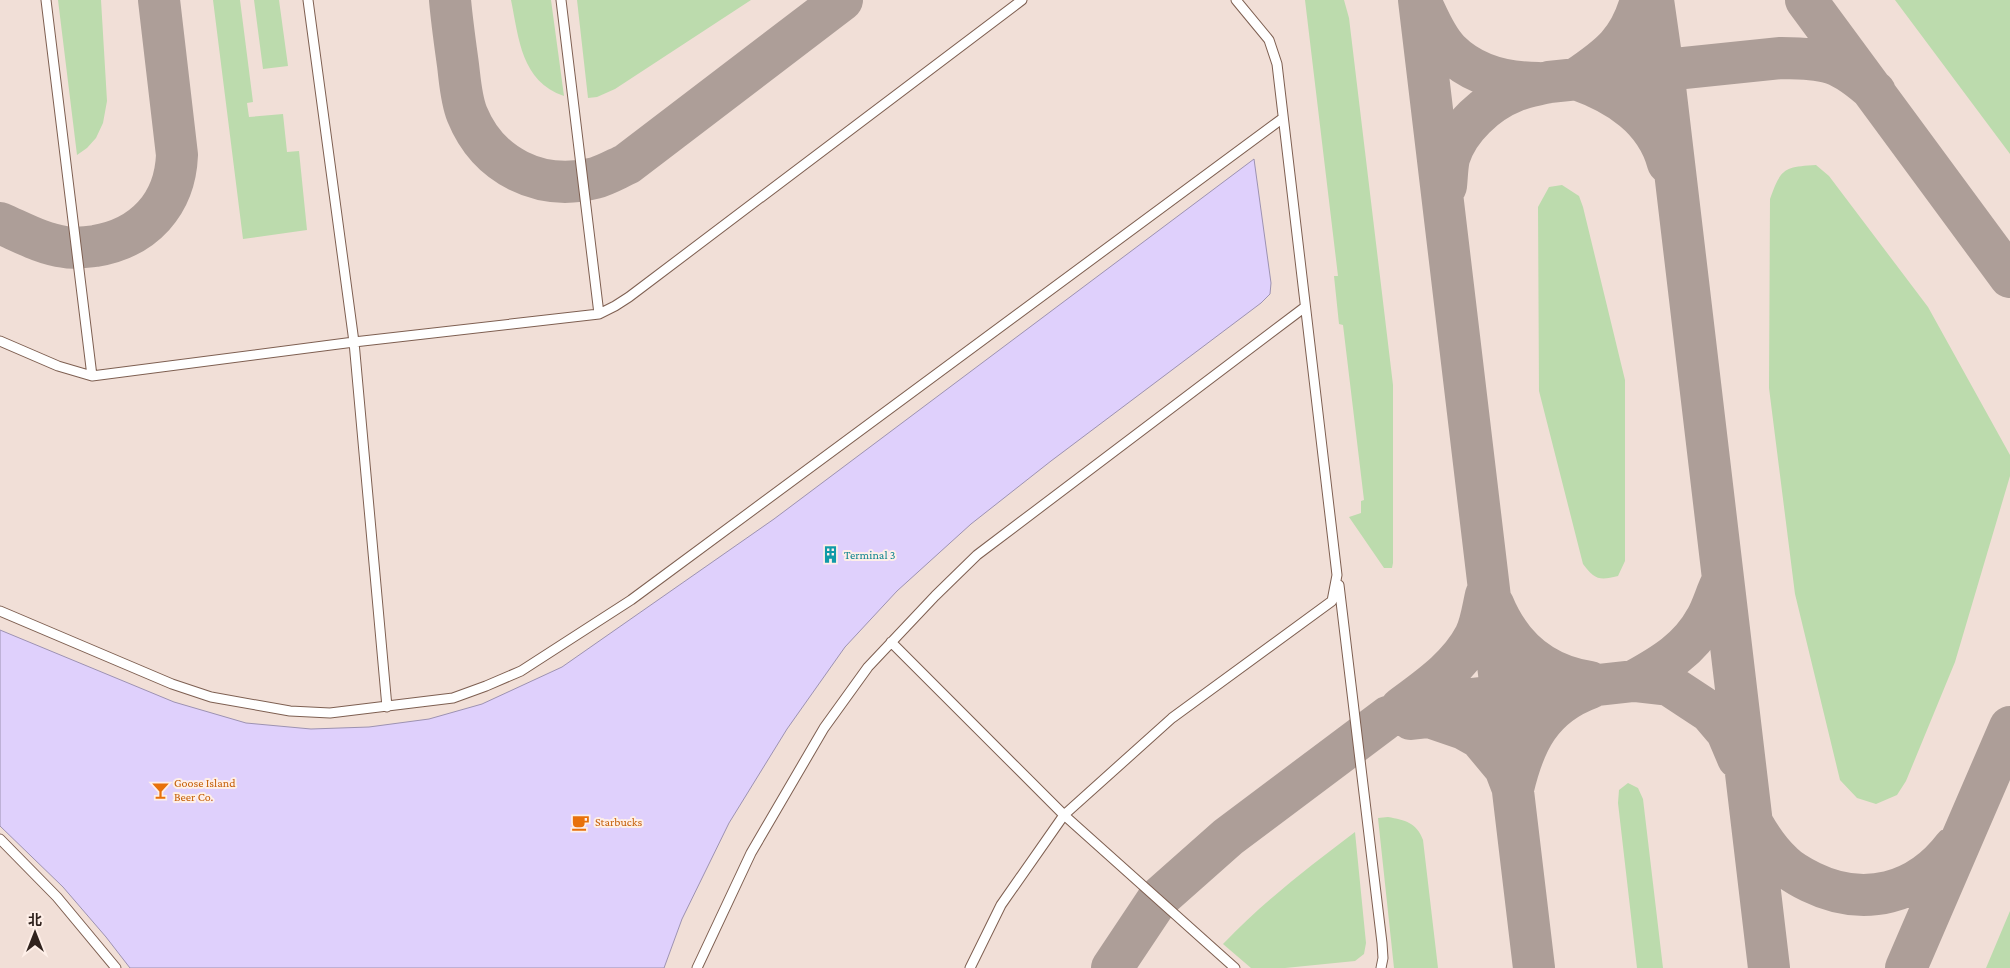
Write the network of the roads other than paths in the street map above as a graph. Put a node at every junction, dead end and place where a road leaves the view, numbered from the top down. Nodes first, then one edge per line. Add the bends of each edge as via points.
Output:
1 (46, 0) edge
2 (308, 0) edge
3 (562, 0) edge
4 (1022, 0) edge
5 (1236, 0) edge
6 (1283, 118) junction
7 (1305, 307) junction
8 (599, 314) junction
9 (0, 341) edge
10 (354, 342) junction
11 (92, 376) junction
12 (1337, 575) junction
13 (0, 611) edge
14 (891, 642) junction
15 (387, 707) junction
16 (1064, 816) junction
17 (0, 840) edge
18 (116, 968) edge
19 (697, 968) edge
20 (970, 968) edge
21 (1235, 968) edge
22 (1381, 968) edge

1 - 11 lane
2 - 10 lane
3 - 8 lane
4 - 8 lane via 629,297
5 - 6 lane via 1269,40 1277,64
6 - 7 lane
6 - 15 lane via 631,600 521,671 453,698
7 - 12 lane
7 - 14 lane via 977,555
8 - 10 lane
9 - 11 lane via 58,366
10 - 11 lane
10 - 15 lane
12 - 16 lane via 1332,601 1172,718
12 - 22 lane via 1384,958
13 - 15 lane via 172,684 211,697 290,711 330,714
14 - 16 lane
14 - 19 lane via 868,667 824,728 751,853
16 - 20 lane via 1001,905
16 - 21 lane
17 - 18 lane via 56,897

